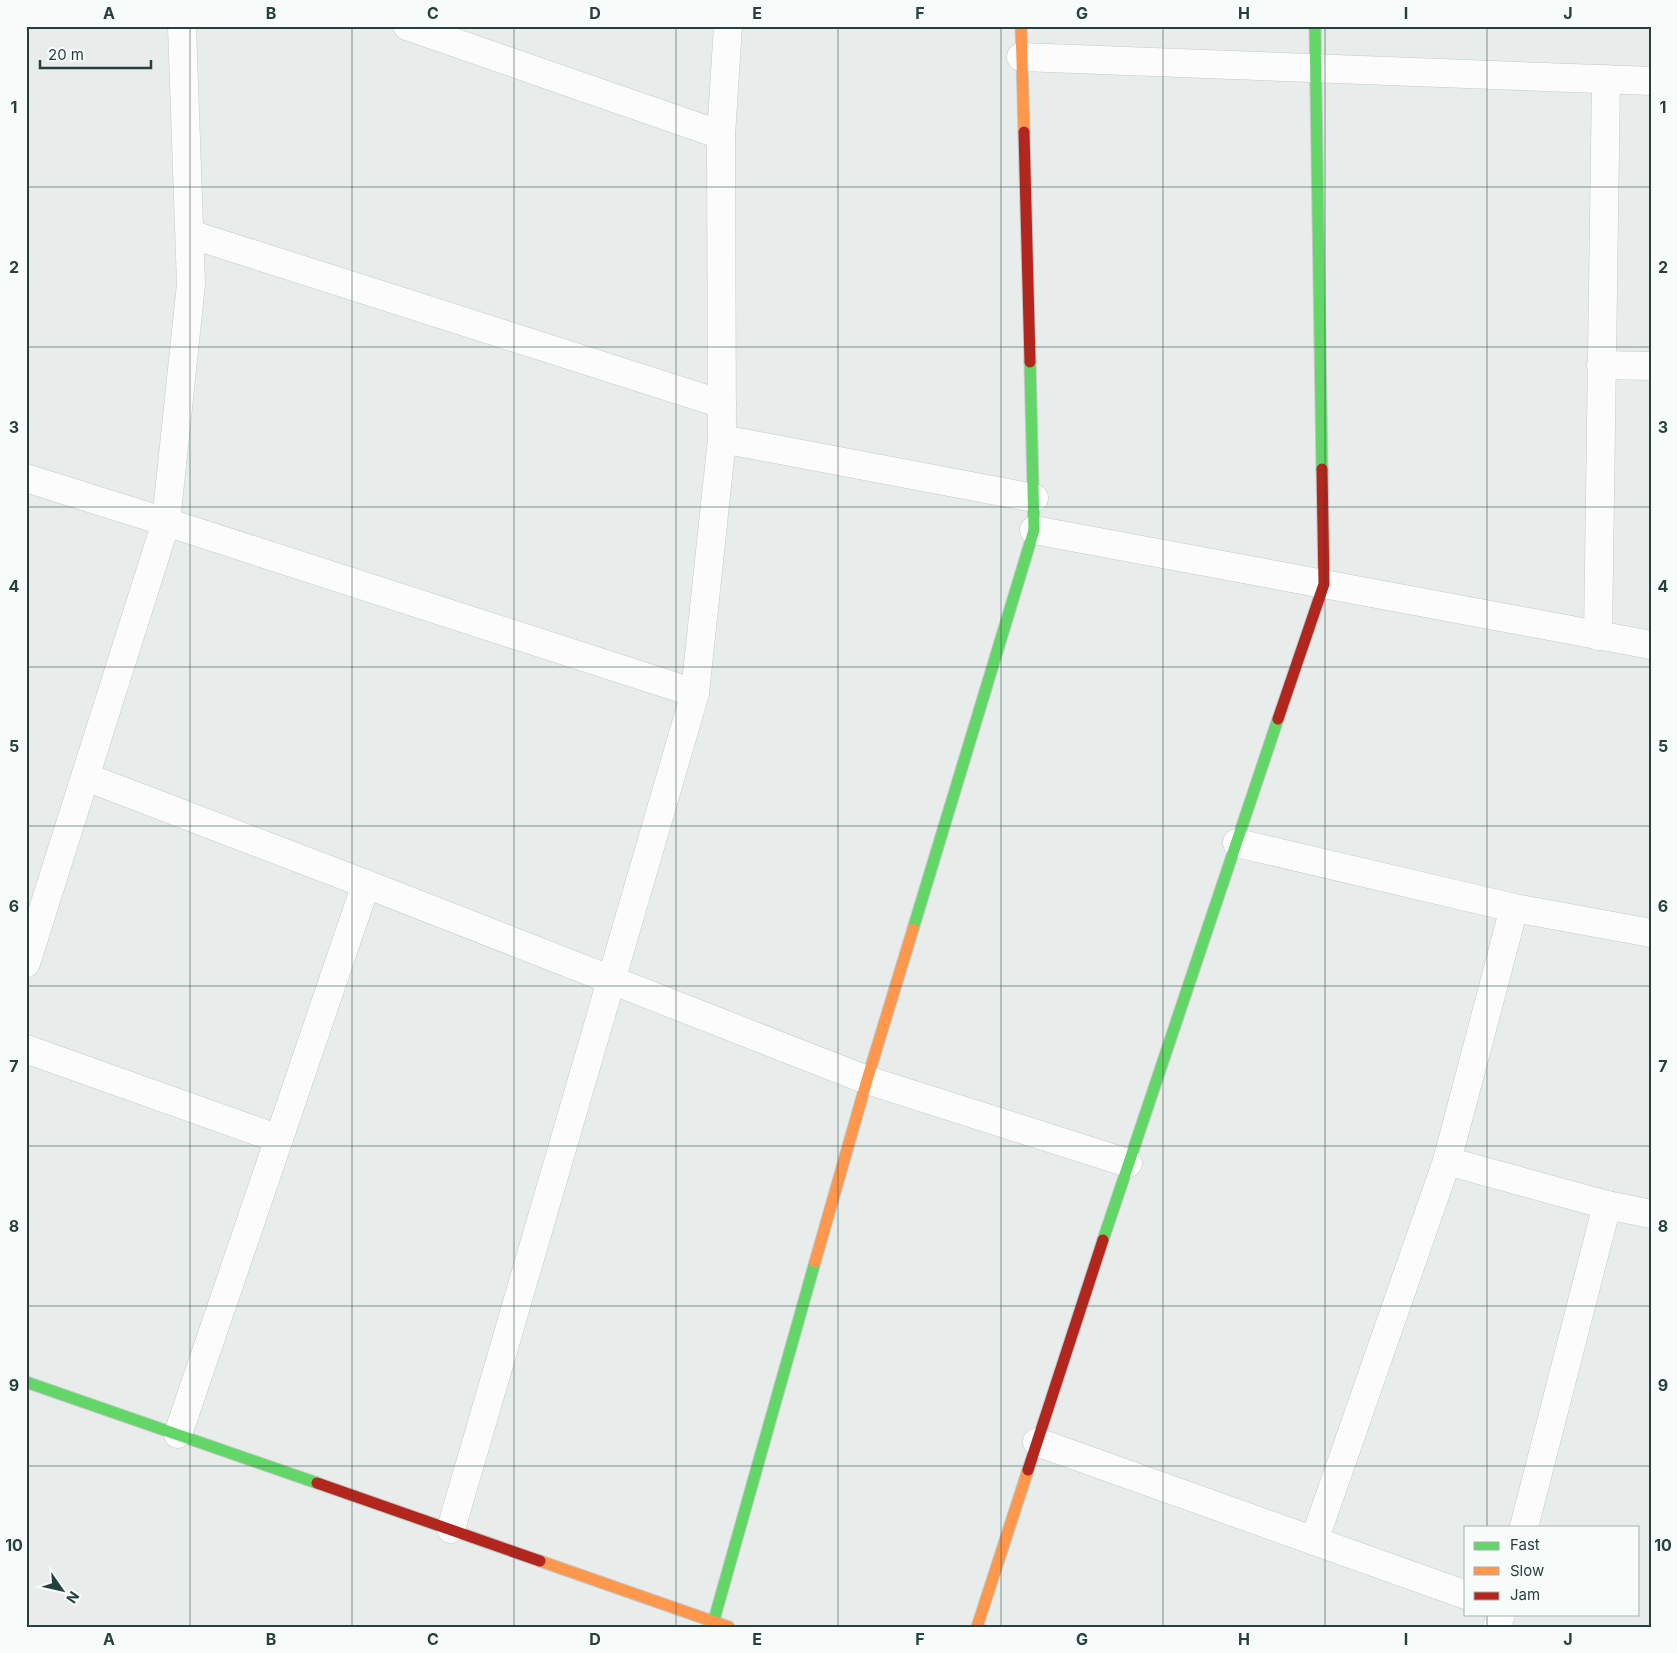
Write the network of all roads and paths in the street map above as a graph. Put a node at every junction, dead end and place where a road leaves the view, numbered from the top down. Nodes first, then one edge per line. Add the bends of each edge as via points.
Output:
1 (182, 26) edge
2 (407, 26) edge
3 (728, 26) edge
4 (1021, 26) edge
5 (1315, 26) edge
6 (462, 36) edge
7 (1021, 57) junction
8 (1317, 68) junction
9 (1606, 79) junction
10 (1651, 81) edge
11 (721, 134) junction
12 (190, 234) junction
13 (1601, 366) junction
14 (1651, 366) edge
15 (722, 404) junction
16 (722, 439) junction
17 (26, 478) edge
18 (1034, 498) junction
19 (166, 522) junction
20 (1034, 530) junction
21 (1324, 584) junction
22 (1598, 636) junction
23 (1651, 645) edge
24 (695, 693) junction
25 (86, 777) junction
26 (1237, 843) junction
27 (366, 884) junction
28 (1514, 908) junction
29 (1651, 933) edge
30 (26, 963) edge
31 (612, 979) junction
32 (26, 1049) edge
33 (866, 1080) junction
34 (279, 1139) junction
35 (1447, 1161) junction
36 (1128, 1164) junction
37 (1607, 1205) junction
38 (1651, 1214) edge
39 (26, 1382) edge
40 (178, 1434) junction
41 (1037, 1442) junction
42 (1524, 1526) edge
43 (451, 1529) junction
44 (1314, 1541) junction
45 (1464, 1594) edge
46 (713, 1624) edge
47 (729, 1627) edge
48 (977, 1627) edge

1 - 12 street
2 - 6 street
3 - 11 street
4 - 7 street
5 - 8 street
6 - 11 street
7 - 8 street
7 - 18 street
8 - 9 street
8 - 21 street
9 - 10 street
9 - 13 street
11 - 15 street
12 - 15 street
12 - 19 street via 191,284
13 - 14 street
13 - 22 street
15 - 16 street
16 - 18 street
16 - 24 street
17 - 19 street
18 - 20 street
19 - 24 street
19 - 25 street
20 - 21 street
20 - 33 street
21 - 22 street
21 - 26 street
22 - 23 street
24 - 31 street
25 - 27 street
25 - 30 street
26 - 28 street
26 - 36 street
27 - 31 street
27 - 34 street
28 - 29 street
28 - 35 street
31 - 33 street
31 - 43 street
32 - 34 street
33 - 36 street
33 - 46 street
34 - 40 street
35 - 37 street
35 - 44 street
36 - 41 street
37 - 38 street
37 - 42 street
39 - 40 street
40 - 43 street
41 - 44 street
41 - 48 street
43 - 46 street
44 - 45 street
46 - 47 street

